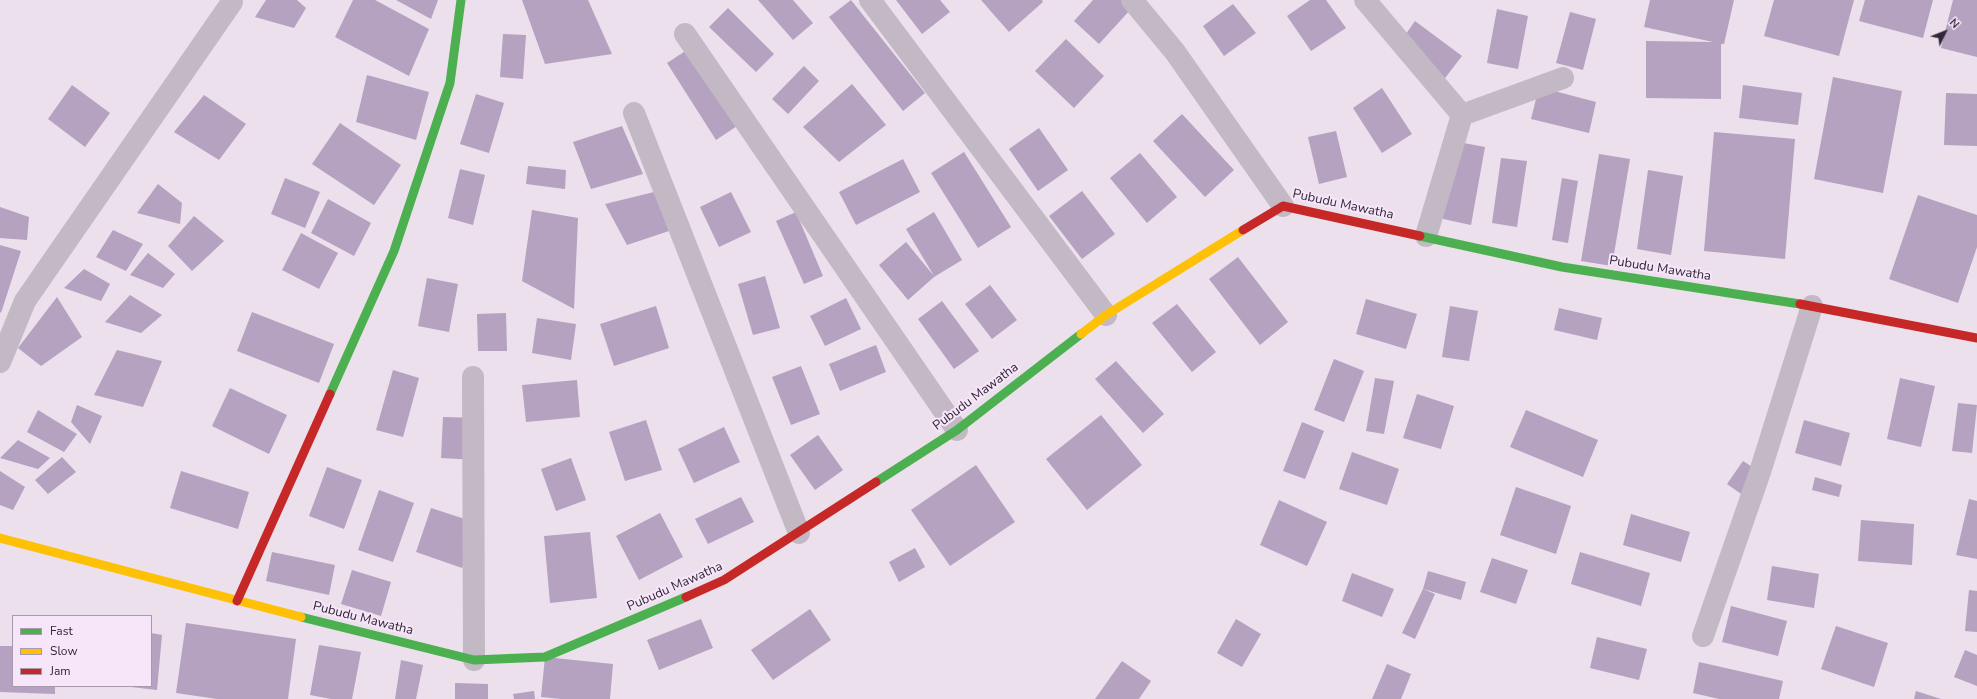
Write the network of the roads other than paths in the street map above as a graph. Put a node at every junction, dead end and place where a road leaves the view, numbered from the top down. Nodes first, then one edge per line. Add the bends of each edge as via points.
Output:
1 (461, 0) edge
2 (870, 0) edge
3 (1132, 0) edge
4 (1365, 0) edge
5 (232, 2) dead end
6 (686, 34) dead end
7 (1563, 78) dead end
8 (634, 113) dead end
9 (1462, 115) junction
10 (1283, 206) junction
11 (1426, 236) junction
12 (1812, 306) junction
13 (1106, 315) junction
14 (1977, 338) edge
15 (0, 362) edge
16 (473, 377) dead end
17 (957, 430) junction
18 (799, 533) junction
19 (0, 538) edge
20 (237, 601) junction
21 (1703, 636) dead end
22 (474, 660) junction

1 - 20 street via 450,83 394,251
2 - 13 street
3 - 10 street via 1175,52
4 - 9 street
5 - 15 street via 25,301
6 - 17 street
7 - 9 street
8 - 18 street
9 - 11 street
10 - 11 street, Pubudu Mawatha
10 - 13 street, Pubudu Mawatha
11 - 12 street, Pubudu Mawatha via 1562,267
12 - 14 street, Pubudu Mawatha
12 - 21 street via 1760,472
13 - 17 street, Pubudu Mawatha
16 - 22 street
17 - 18 street, Pubudu Mawatha
18 - 22 street, Pubudu Mawatha via 724,580 545,658
19 - 20 street, Pubudu Mawatha
20 - 22 street, Pubudu Mawatha

